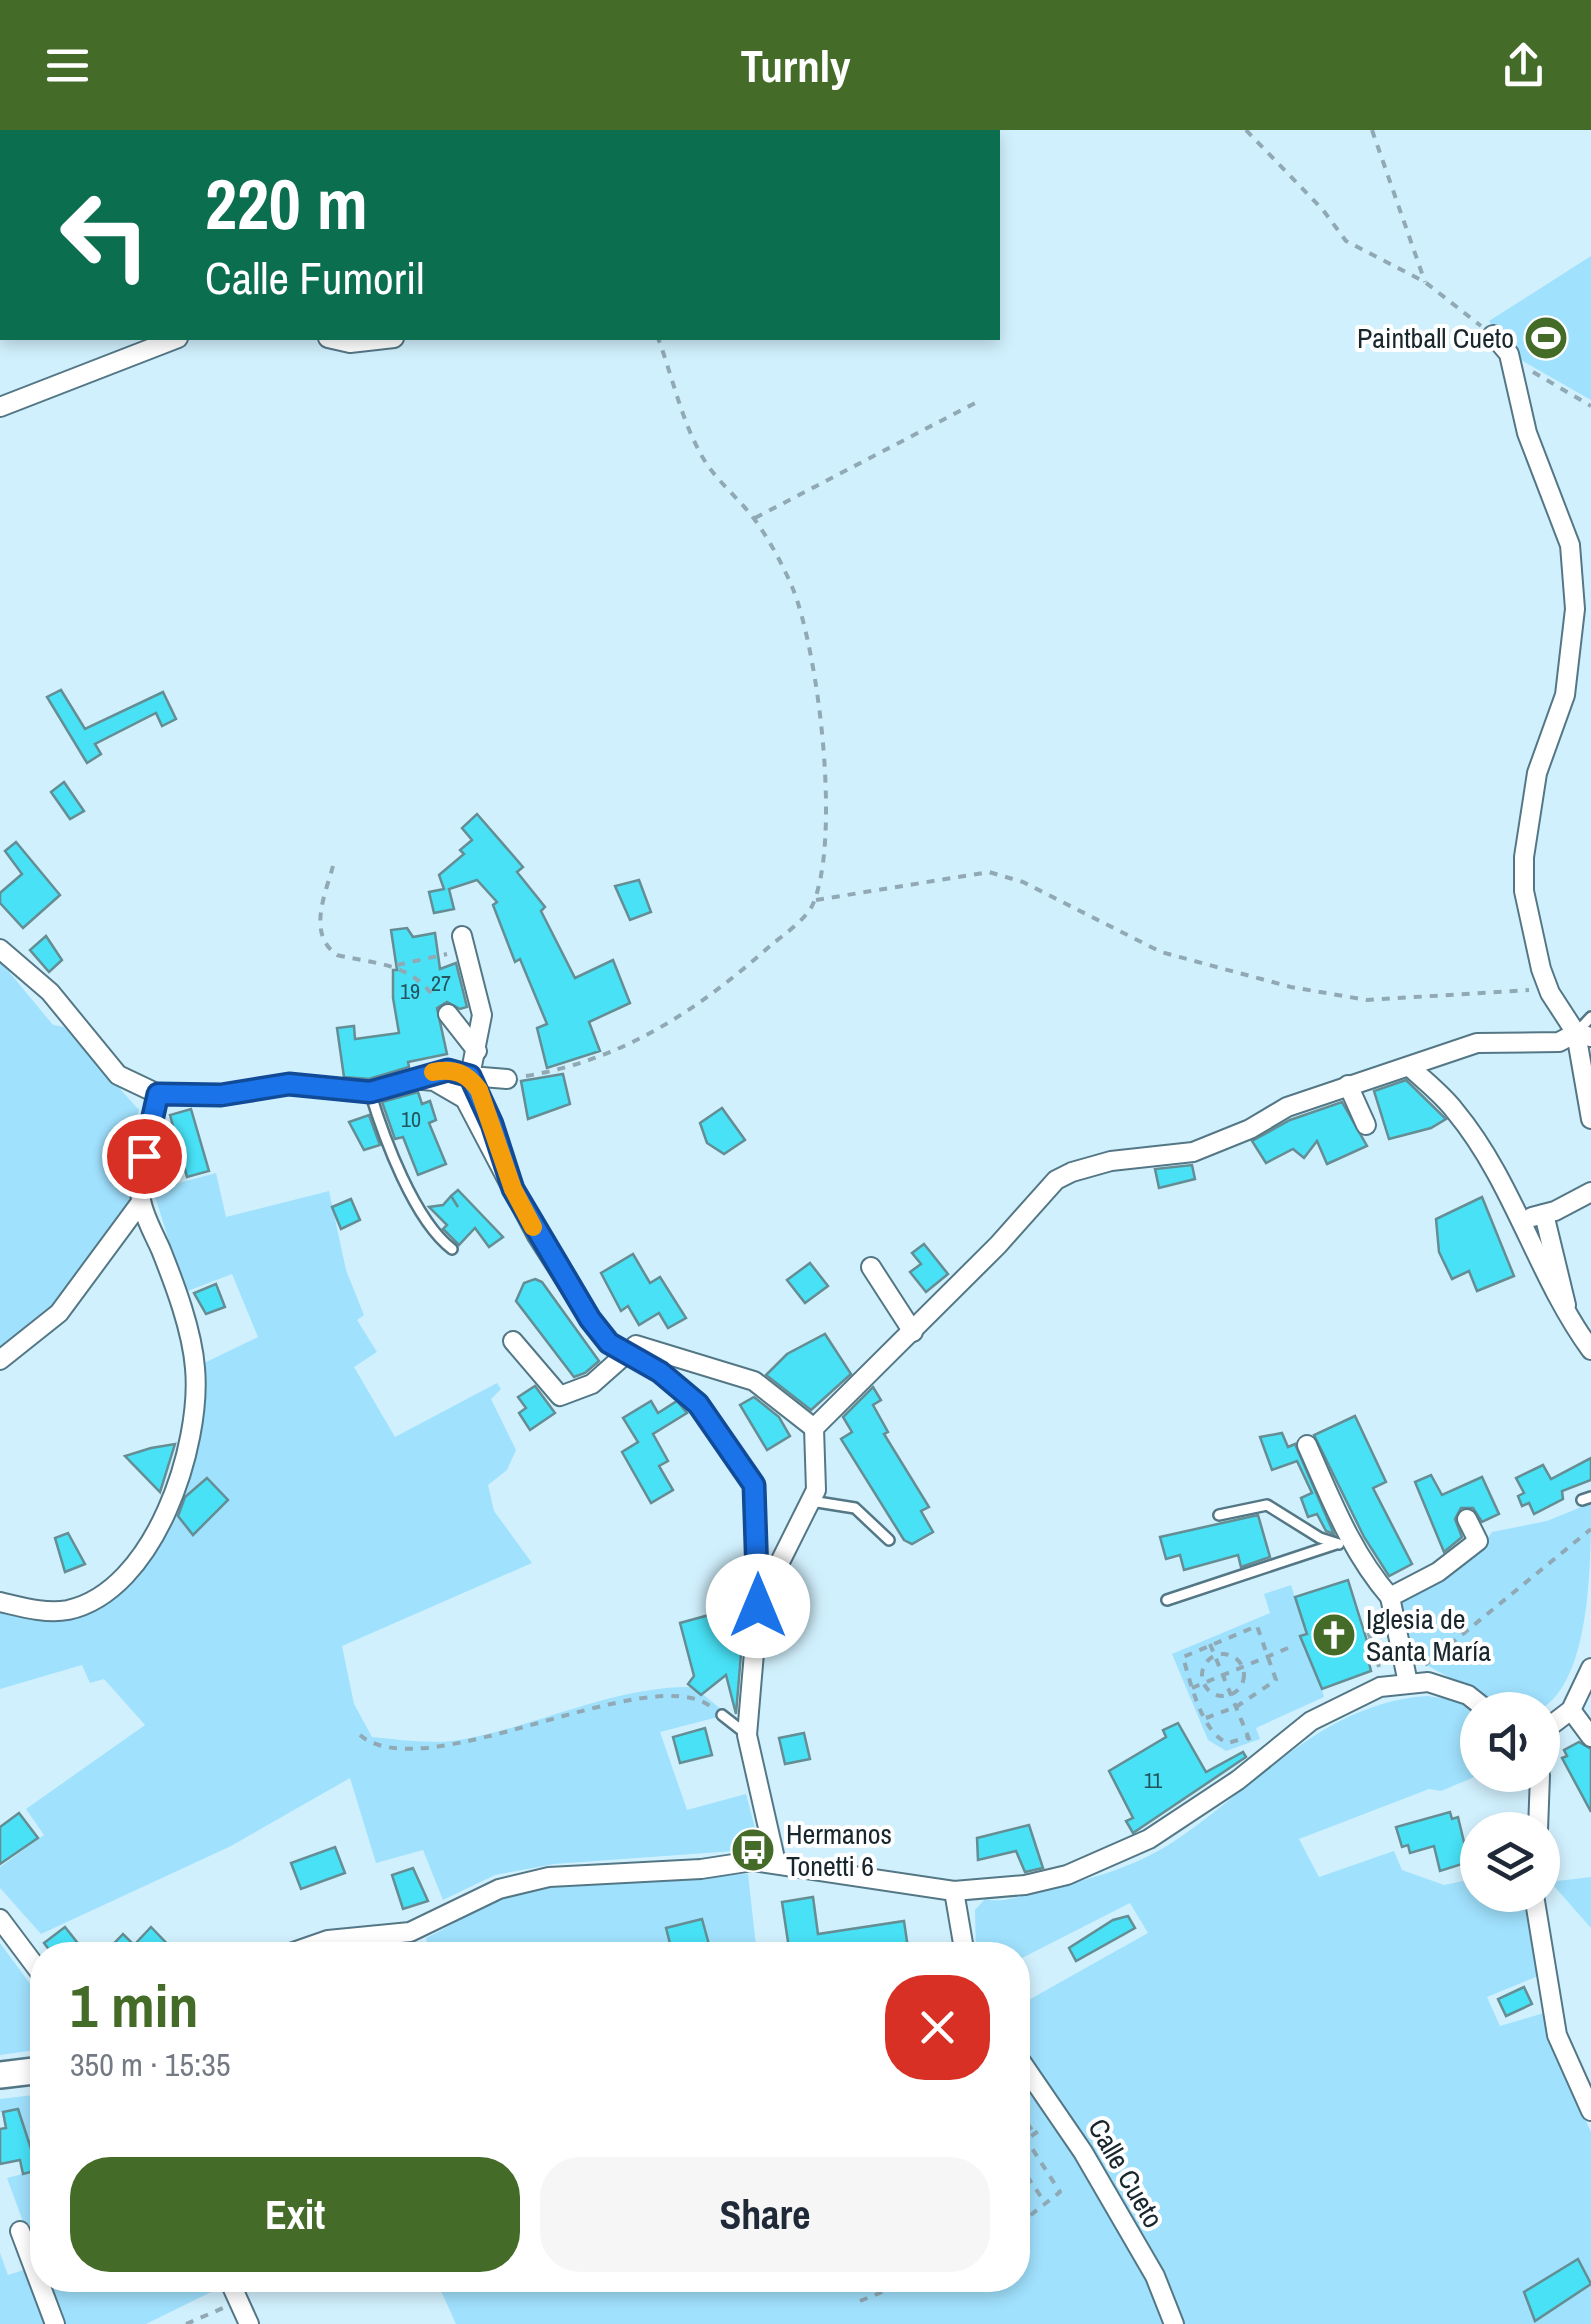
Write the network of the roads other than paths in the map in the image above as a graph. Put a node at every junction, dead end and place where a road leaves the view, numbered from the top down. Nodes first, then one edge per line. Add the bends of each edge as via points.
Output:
1 (1492, 334) road end
2 (173, 340) edge
3 (337, 340) edge
4 (376, 340) edge
5 (0, 407) edge
6 (464, 943) road end
7 (0, 949) edge
8 (448, 1014) road end
9 (1591, 1017) edge
10 (1583, 1035) edge
11 (477, 1051) junction
12 (1412, 1068) junction
13 (470, 1076) junction
14 (507, 1079) road end
15 (412, 1080) junction
16 (1348, 1085) junction
17 (370, 1092) junction
18 (158, 1094) junction
19 (1591, 1119) edge
20 (1366, 1125) dead end
21 (513, 1189) junction
22 (1591, 1192) edge
23 (142, 1202) junction
24 (1544, 1214) junction
25 (1520, 1220) junction
26 (452, 1249) dead end
27 (871, 1267) dead end
28 (1569, 1320) junction
29 (912, 1332) junction
30 (513, 1342) dead end
31 (1591, 1350) edge
32 (624, 1352) junction
33 (0, 1360) edge
34 (814, 1428) junction
35 (1307, 1445) dead end
36 (811, 1502) junction
37 (1219, 1515) dead end
38 (1467, 1519) dead end
39 (889, 1540) dead end
40 (1344, 1544) junction
41 (1390, 1596) junction
42 (1167, 1600) dead end
43 (0, 1602) edge
44 (758, 1606) junction
45 (1591, 1668) edge
46 (1414, 1683) junction
47 (1460, 1693) edge
48 (1571, 1710) junction
49 (722, 1715) road end
50 (1560, 1718) edge
51 (748, 1735) junction
52 (1591, 1737) edge
53 (776, 1863) junction
54 (954, 1891) junction
55 (1537, 1912) edge
56 (0, 1919) edge
57 (322, 1942) edge
58 (962, 1942) edge
59 (30, 1959) edge
60 (30, 2071) edge
61 (0, 2075) edge
62 (1030, 2075) edge
63 (1591, 2111) edge
64 (20, 2230) dead end
65 (30, 2257) edge
66 (43, 2292) edge
67 (235, 2292) edge
68 (55, 2324) edge
69 (250, 2324) edge
70 (1174, 2324) edge

1 - 10 street via 1509,354 1527,433 1570,544 1575,609 1565,695 1537,774 1524,857 1530,932 1549,990
2 - 5 street
3 - 4 street
6 - 11 street via 482,1014
7 - 18 street via 50,992 118,1074
8 - 11 street
9 - 10 lane
10 - 12 street via 1559,1042 1477,1042
10 - 19 street
11 - 13 street
12 - 16 street
12 - 25 street via 1456,1111
13 - 14 street
13 - 15 street via 448,1070
13 - 21 street
15 - 17 street
15 - 21 street via 434,1082 464,1099
16 - 20 street
16 - 29 street via 1193,1152 1093,1165 1056,1180
17 - 18 street via 289,1084 209,1096
17 - 26 lane via 385,1142 428,1228
18 - 23 street via 140,1177
21 - 32 street via 590,1319
22 - 24 street
23 - 33 street via 59,1313
23 - 43 street via 196,1368 178,1480 146,1552 90,1600 51,1612
24 - 25 street
24 - 28 street
25 - 28 street
27 - 29 street
28 - 31 street
29 - 34 street
30 - 32 street via 553,1390 567,1397 600,1378
32 - 34 street via 636,1346 754,1382
32 - 44 street via 698,1404 754,1485
34 - 36 street
35 - 40 street
36 - 39 lane via 855,1508
36 - 44 street
37 - 40 lane via 1267,1505
38 - 41 street via 1478,1541 1438,1572
40 - 41 street
40 - 42 lane
41 - 46 street
44 - 51 street
45 - 48 street
46 - 47 street
46 - 54 street via 1384,1686 1311,1721 1170,1826 1108,1859 1025,1885
48 - 50 street
48 - 52 street
49 - 51 lane
51 - 53 street
53 - 54 street
53 - 57 street via 548,1877 498,1889 410,1932
54 - 58 street
55 - 63 street via 1557,2034
56 - 59 street
60 - 61 main road
62 - 70 street, Calle Cueto via 1083,2152
64 - 65 street
66 - 68 street
67 - 69 street

